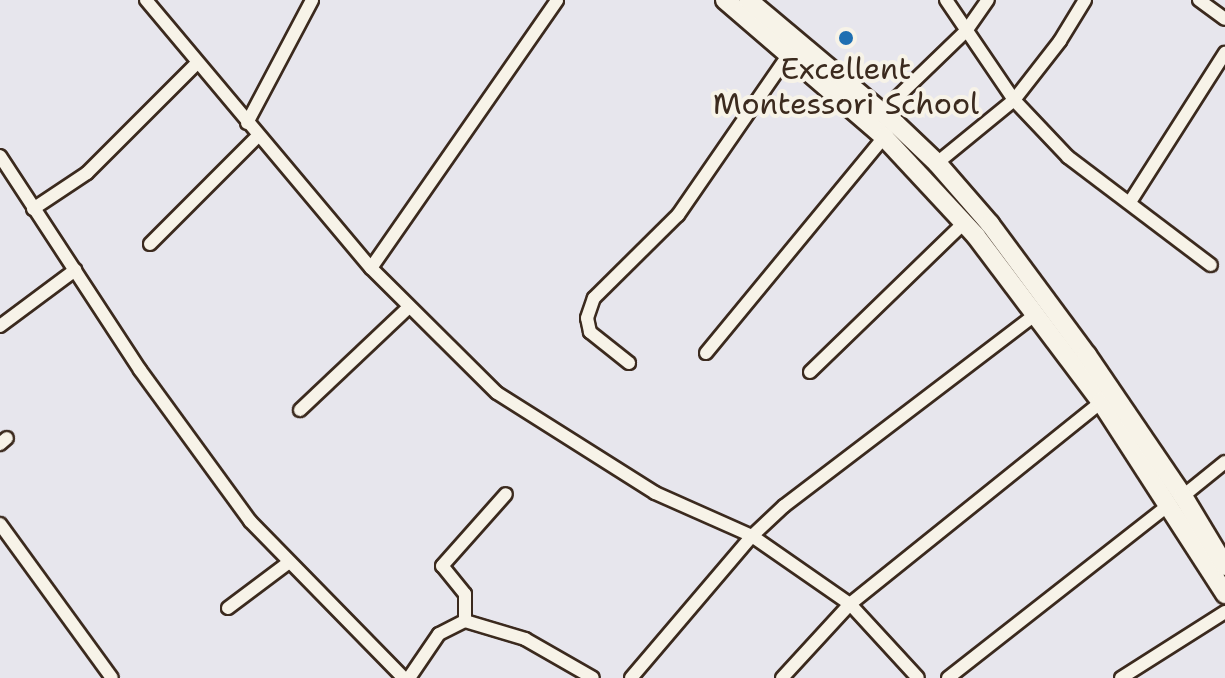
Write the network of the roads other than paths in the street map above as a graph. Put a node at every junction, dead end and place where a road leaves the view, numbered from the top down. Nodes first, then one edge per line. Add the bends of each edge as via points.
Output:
1 (146, 0) edge
2 (312, 0) edge
3 (557, 0) edge
4 (725, 0) edge
5 (748, 0) edge
6 (946, 0) edge
7 (988, 0) edge
8 (1085, 0) edge
9 (1199, 0) edge
10 (1225, 19) edge
11 (966, 31) junction
12 (1225, 53) edge
13 (789, 54) junction
14 (197, 63) junction
15 (1014, 100) junction
16 (882, 112) junction
17 (247, 123) junction
18 (258, 136) junction
19 (884, 137) junction
20 (0, 156) edge
21 (937, 163) junction
22 (1130, 202) junction
23 (33, 209) junction
24 (964, 223) junction
25 (150, 244) dead end
26 (1211, 265) dead end
27 (371, 268) junction
28 (75, 270) junction
29 (409, 307) junction
30 (1037, 313) junction
31 (0, 326) edge
32 (706, 353) dead end
33 (629, 363) dead end
34 (810, 372) dead end
35 (1101, 402) junction
36 (300, 410) dead end
37 (1225, 462) edge
38 (506, 494) dead end
39 (1176, 500) junction
40 (0, 524) edge
41 (752, 536) junction
42 (288, 563) junction
43 (1225, 566) edge
44 (1225, 594) edge
45 (850, 604) junction
46 (228, 608) dead end
47 (1225, 612) edge
48 (465, 621) junction
49 (112, 678) edge
50 (406, 678) edge
51 (593, 678) edge
52 (631, 678) edge
53 (782, 678) edge
54 (918, 678) edge
55 (948, 678) edge
56 (1121, 678) edge

1 - 14 street
2 - 17 street
3 - 27 street
4 - 13 main road
5 - 16 main road
6 - 11 street
7 - 11 street
8 - 15 street
9 - 10 street
11 - 15 street
11 - 16 street
12 - 22 street
13 - 19 main road
13 - 33 street via 678,215 594,298 587,318 590,332
14 - 17 street
14 - 23 street via 87,173
15 - 21 street
15 - 22 street via 1068,157
16 - 21 main road
17 - 18 street
18 - 25 street
18 - 27 street
19 - 24 main road
19 - 32 street
20 - 23 street
21 - 39 main road via 1047,299
22 - 26 street
23 - 28 street
24 - 30 main road
24 - 34 street
27 - 29 street
28 - 31 street
28 - 42 street via 140,370
29 - 36 street
29 - 41 street via 497,393 655,493
30 - 35 main road
30 - 41 street
35 - 39 main road
35 - 45 street
37 - 39 street
38 - 48 street via 442,566 465,594
39 - 43 main road
39 - 44 main road
39 - 55 street
40 - 49 street
41 - 45 street
41 - 52 street
42 - 46 street
42 - 50 street
45 - 53 street
45 - 54 street
47 - 56 street
48 - 50 street via 439,634
48 - 51 street via 525,639

